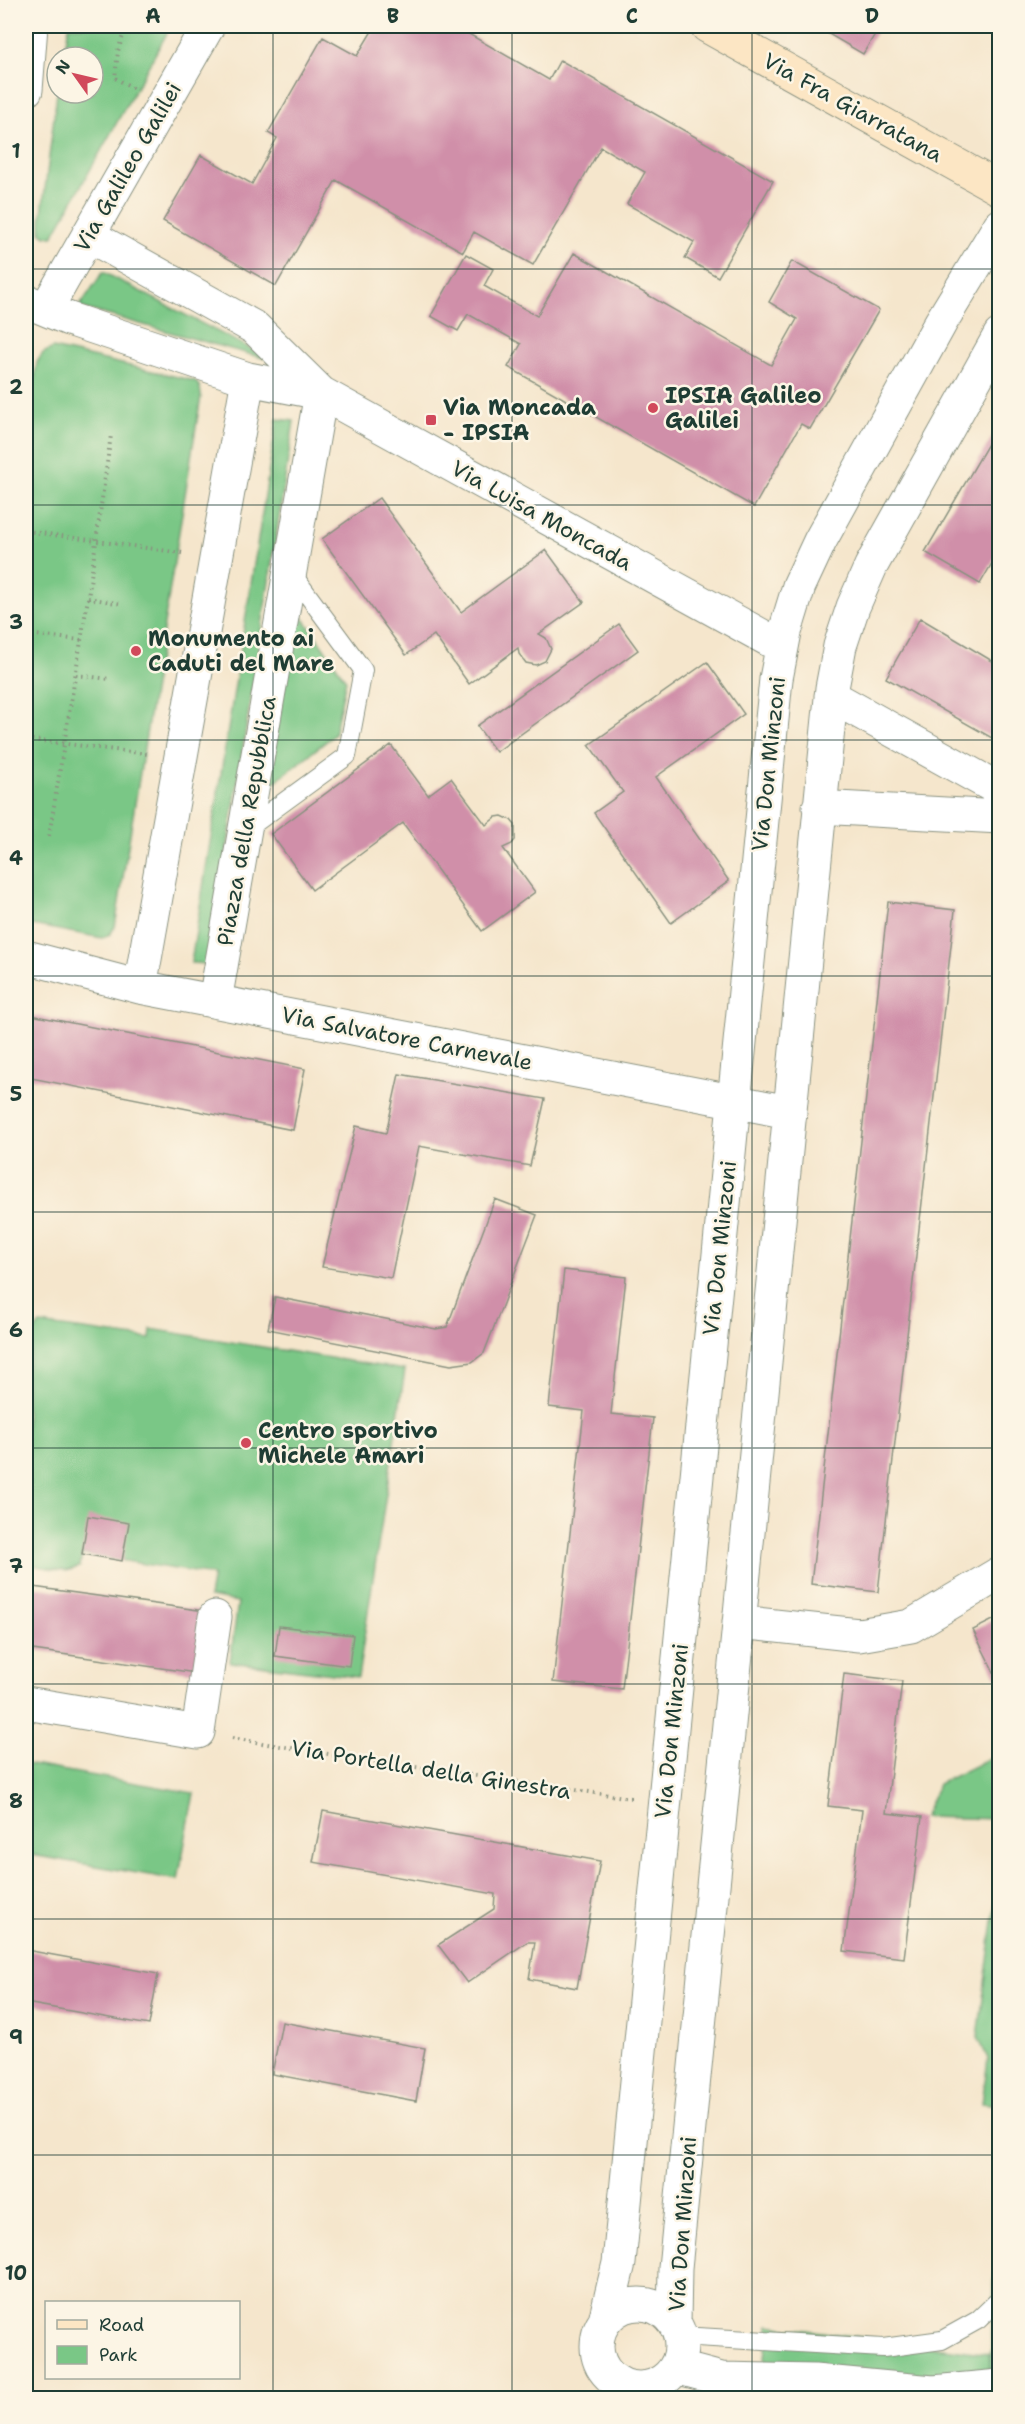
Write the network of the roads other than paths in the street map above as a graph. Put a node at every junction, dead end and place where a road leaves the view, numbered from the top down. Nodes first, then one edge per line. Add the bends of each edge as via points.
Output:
1 (31, 26) edge
2 (208, 26) edge
3 (707, 26) edge
4 (26, 90) edge
5 (999, 189) edge
6 (999, 225) edge
7 (88, 235) junction
8 (36, 305) edge
9 (999, 335) edge
10 (248, 379) junction
11 (321, 393) junction
12 (290, 570) junction
13 (782, 647) junction
14 (831, 696) junction
15 (999, 794) edge
16 (819, 807) junction
17 (999, 816) edge
18 (244, 831) junction
19 (26, 957) edge
20 (140, 987) junction
21 (215, 1001) junction
22 (733, 1101) junction
23 (789, 1112) junction
24 (999, 1573) edge
25 (215, 1617) dead end
26 (739, 1622) junction
27 (26, 1703) edge
28 (999, 2299) edge
29 (605, 2321) junction
30 (665, 2362) edge
31 (605, 2385) edge
32 (999, 2386) edge
33 (938, 2395) edge

1 - 4 street
2 - 7 street, Via Galileo Galilei
3 - 5 main road, Via Fra Giarratana
6 - 13 street, Via Don Minzoni via 820,541 800,586
7 - 8 street, Via Galileo Galilei
7 - 11 street via 255,328
8 - 10 street, Via Luisa Moncada
9 - 14 street, Via Don Minzoni via 871,566 840,646
10 - 11 street, Via Luisa Moncada
10 - 20 street
11 - 12 street, Piazza della Repubblica
11 - 13 street, Via Luisa Moncada
12 - 18 street, Piazza della Repubblica
12 - 18 lane via 363,670 347,756
13 - 22 street, Via Don Minzoni via 770,725
14 - 15 street via 993,786
14 - 16 street, Via Don Minzoni
16 - 17 street
16 - 23 street, Via Don Minzoni
18 - 21 street, Piazza della Repubblica
19 - 20 street, Via Salvatore Carnevale
20 - 21 street, Via Salvatore Carnevale
21 - 22 street, Via Salvatore Carnevale
22 - 23 street, Via Salvatore Carnevale
22 - 29 street, Via Don Minzoni via 619,2263
23 - 26 street, Via Don Minzoni
24 - 26 street via 911,1626 859,1635
25 - 27 street via 198,1732
26 - 30 street, Via Don Minzoni
28 - 30 lane via 978,2320 942,2340 883,2348
29 - 30 street, Via Don Minzoni via 632,2305 661,2310
29 - 31 street, Via Don Minzoni via 597,2349
30 - 31 street, Via Don Minzoni via 640,2388 615,2381
30 - 33 street via 721,2379 814,2381
32 - 33 street

